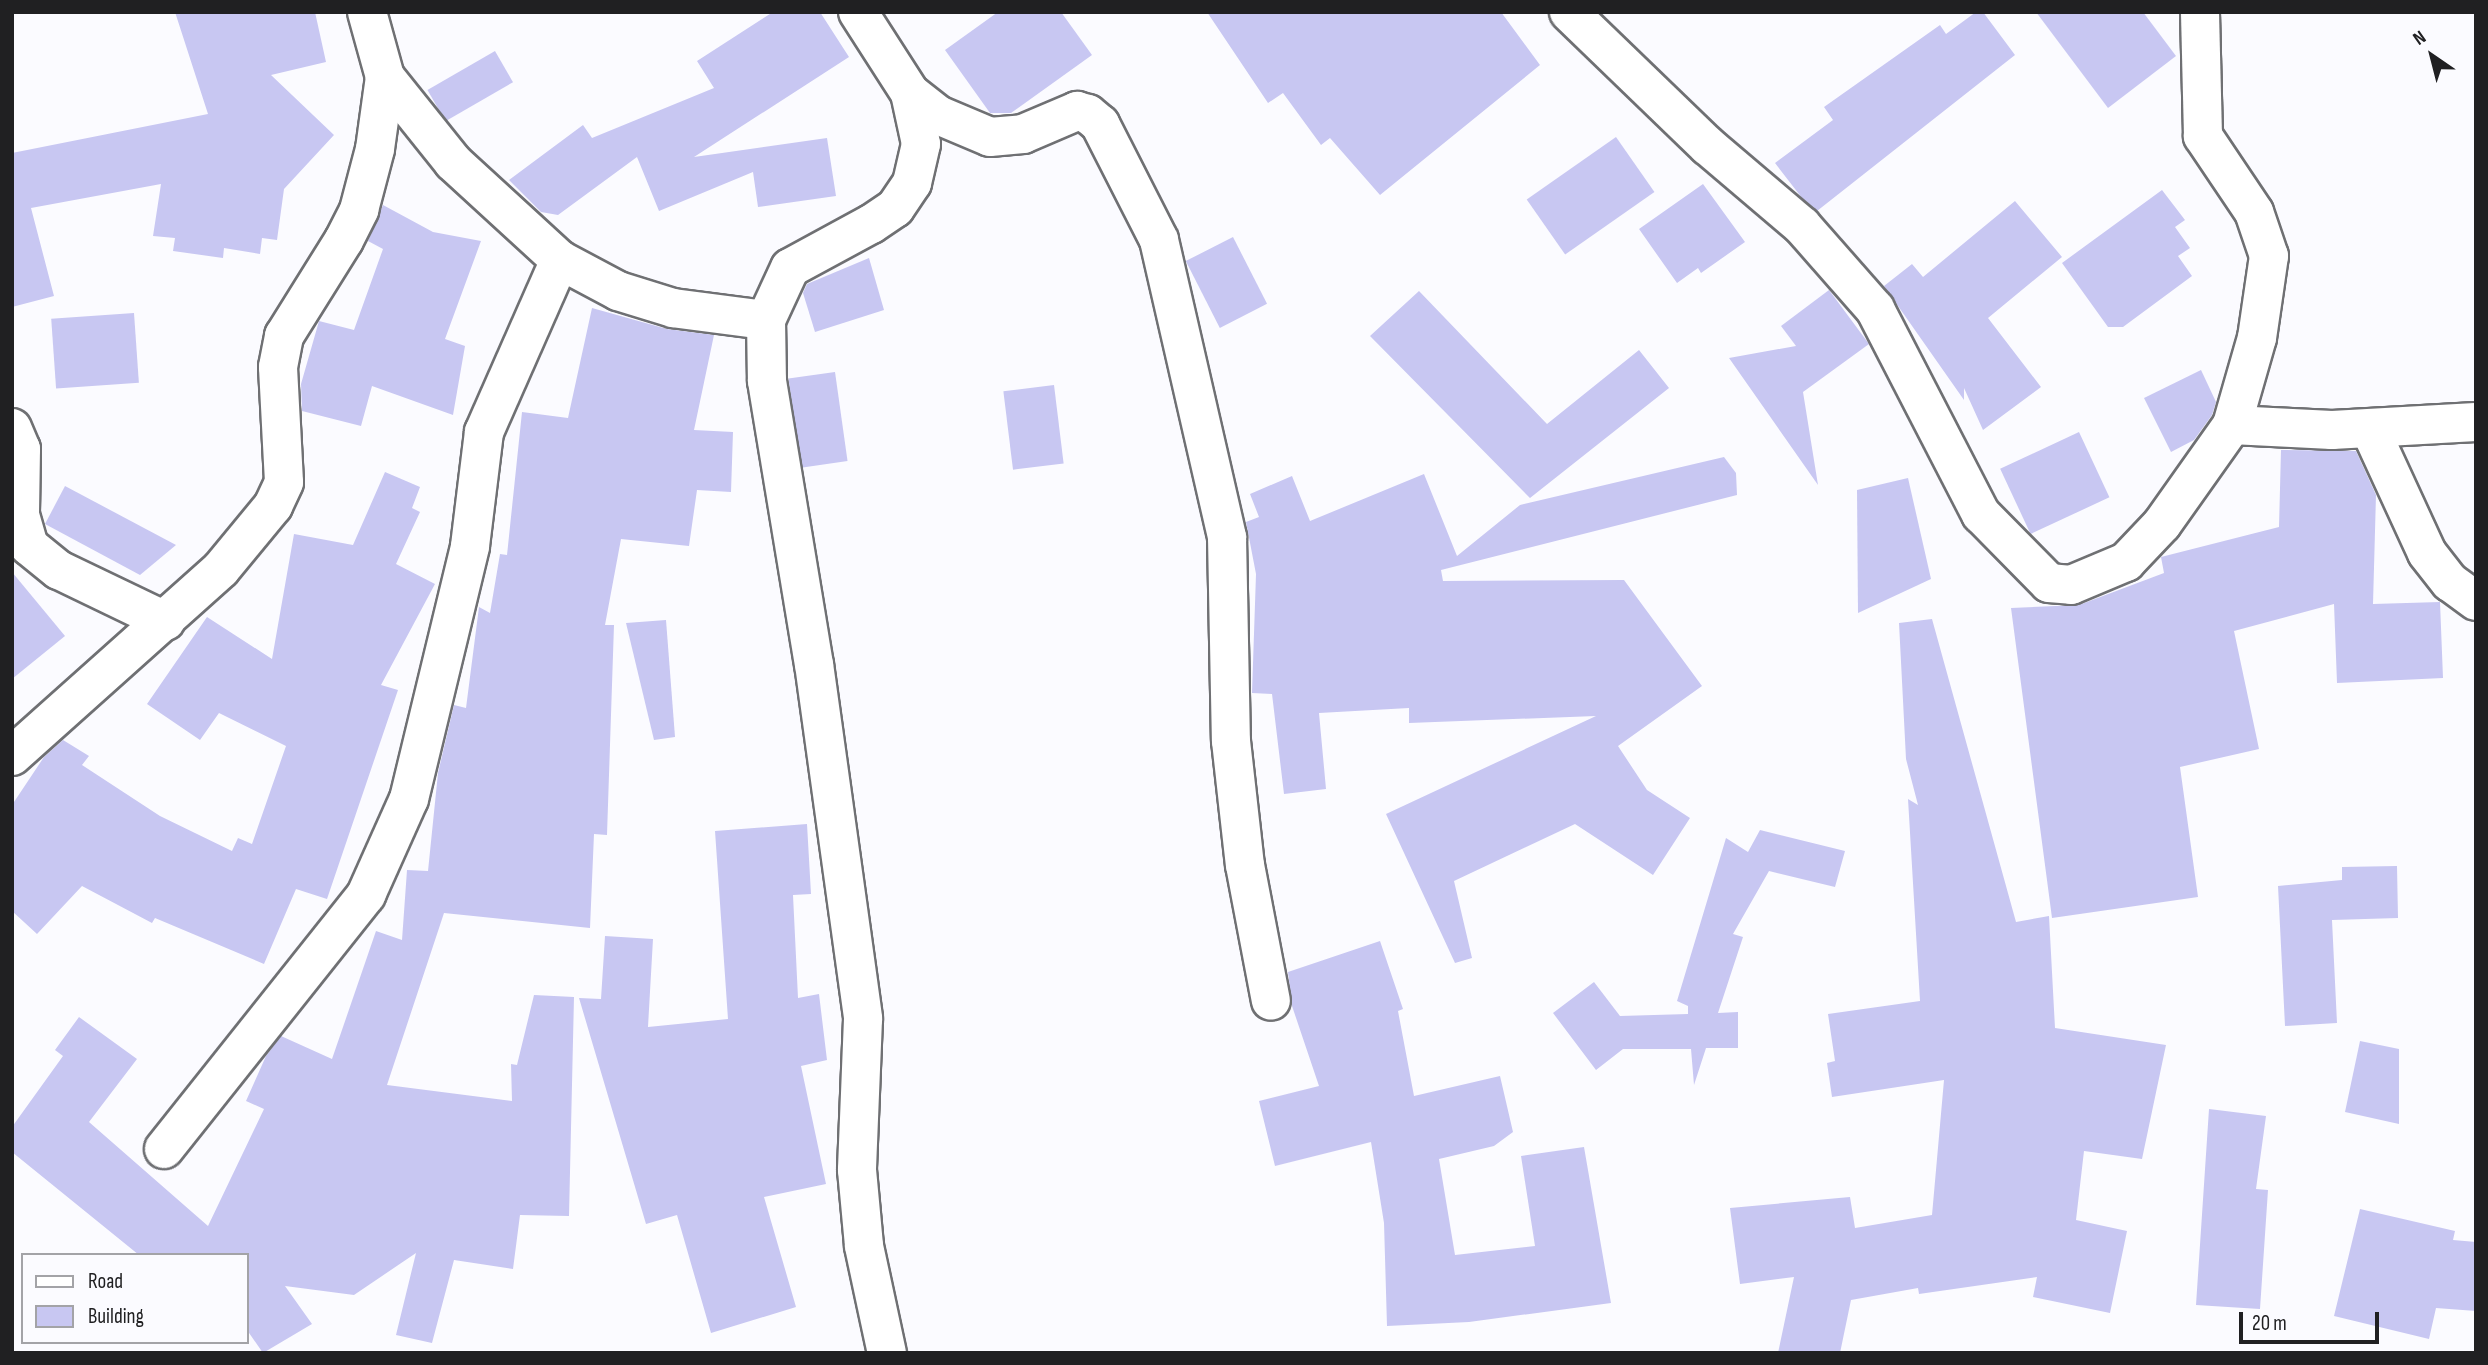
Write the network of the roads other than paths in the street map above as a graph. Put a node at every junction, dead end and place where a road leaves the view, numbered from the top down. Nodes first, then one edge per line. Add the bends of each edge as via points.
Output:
1 (367, 12) edge
2 (858, 12) edge
3 (1569, 12) edge
4 (2198, 13) edge
5 (386, 78) junction
6 (911, 93) junction
7 (560, 260) junction
8 (766, 320) junction
9 (2476, 422) edge
10 (2232, 425) junction
11 (12, 428) edge
12 (2370, 429) junction
13 (2476, 601) edge
14 (165, 621) junction
15 (18, 742) edge
16 (1271, 1001) dead end
17 (163, 1149) dead end
18 (887, 1353) edge

1 - 5 street
2 - 6 street
3 - 10 street via 1708,146 1802,226 1875,309 1981,514 2049,583 2071,585 2126,562 2162,524
4 - 10 street via 2203,136 2254,212 2269,256 2257,338
5 - 7 street via 453,162
5 - 14 street via 359,210 284,336 278,368 284,482 259,526
6 - 8 street via 921,144 912,183 895,208 790,268
6 - 16 street via 938,115 990,137 1023,134 1077,111 1087,114 1100,124 1158,240 1227,537 1231,741 1245,866
7 - 8 street via 618,291 673,308
7 - 17 street via 484,432 471,545 409,799 366,895
8 - 18 street via 767,382 817,678 861,1006 857,1170 864,1245
9 - 12 street
10 - 12 street
11 - 14 street via 21,449 20,514 29,546 59,570
12 - 13 street via 2427,552 2450,582
14 - 15 street

